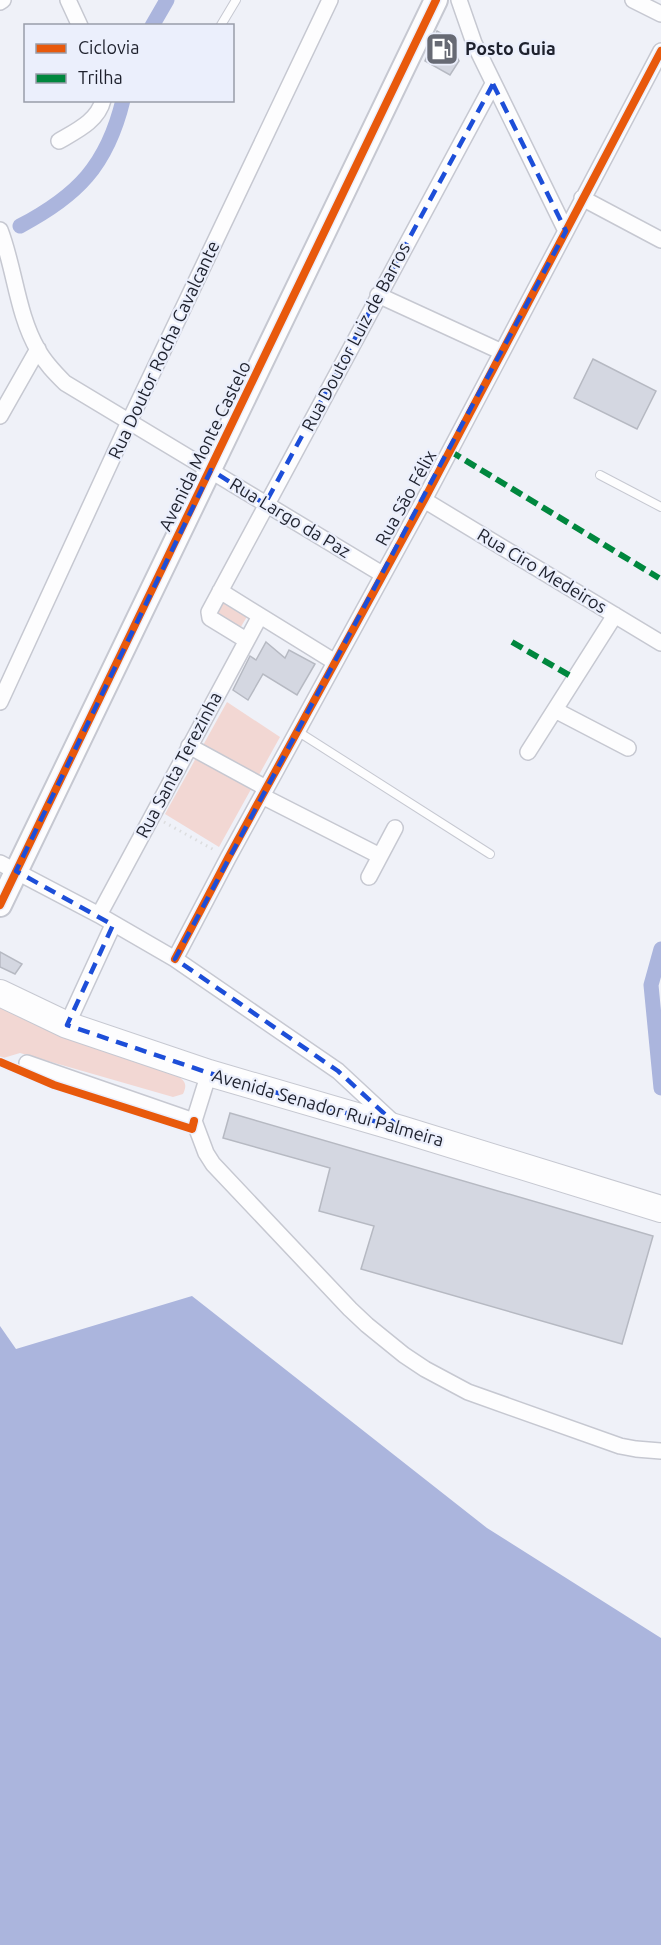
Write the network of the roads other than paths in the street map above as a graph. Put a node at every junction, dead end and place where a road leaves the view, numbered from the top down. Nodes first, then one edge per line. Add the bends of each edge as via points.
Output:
1 (68, 0) edge
2 (236, 0) edge
3 (330, 0) edge
4 (436, 0) edge
5 (459, 0) edge
6 (633, 0) edge
7 (661, 14) edge
8 (79, 24) edge
9 (222, 24) edge
10 (661, 51) edge
11 (493, 84) junction
12 (103, 102) edge
13 (59, 141) dead end
14 (582, 198) junction
15 (566, 231) junction
16 (1, 238) edge
17 (661, 240) edge
18 (378, 295) junction
19 (38, 349) junction
20 (502, 352) junction
21 (0, 416) edge
22 (129, 422) junction
23 (211, 470) junction
24 (600, 475) dead end
25 (424, 500) junction
26 (266, 504) junction
27 (661, 507) edge
28 (382, 574) junction
29 (220, 591) junction
30 (615, 615) junction
31 (260, 616) junction
32 (246, 640) junction
33 (661, 643) edge
34 (335, 662) junction
35 (0, 702) edge
36 (555, 710) junction
37 (297, 732) junction
38 (189, 746) junction
39 (628, 748) dead end
40 (528, 752) dead end
41 (264, 792) junction
42 (395, 828) dead end
43 (490, 854) dead end
44 (380, 856) junction
45 (8, 867) edge
46 (369, 877) dead end
47 (0, 905) edge
48 (99, 915) junction
49 (113, 925) junction
50 (175, 959) junction
51 (0, 993) edge
52 (68, 1025) junction
53 (27, 1063) dead end
54 (209, 1073) junction
55 (194, 1121) junction
56 (401, 1129) junction
57 (661, 1209) edge
58 (661, 1451) edge

1 - 8 street
2 - 9 lane
3 - 22 street, Rua Doutor Rocha Cavalcante
4 - 23 street, Avenida Monte Castelo
5 - 11 street
6 - 7 street
10 - 14 street, Rua São Félix
11 - 15 street
11 - 18 street, Rua Doutor Luiz de Barros
12 - 13 street via 96,116
14 - 15 street, Rua São Félix
14 - 17 street
15 - 20 street, Rua São Félix
16 - 19 street, Rua Largo da Paz
18 - 20 street
18 - 26 street, Rua Doutor Luiz de Barros
19 - 21 street
19 - 22 street, Rua Largo da Paz via 65,383
20 - 25 street, Rua São Félix
22 - 23 street, Rua Largo da Paz
22 - 35 street, Rua Doutor Rocha Cavalcante
23 - 26 street, Rua Largo da Paz
23 - 45 street, Avenida Monte Castelo
24 - 27 lane
25 - 28 street, Rua São Félix
25 - 30 street, Rua Ciro Medeiros
26 - 28 street, Rua Largo da Paz
26 - 29 street, Rua Doutor Luiz de Barros
28 - 34 street, Rua São Félix
29 - 31 street
29 - 32 street, Rua Doutor Luiz de Barros via 208,615
30 - 33 street, Rua Ciro Medeiros
30 - 36 street
31 - 32 street, Rua Santa Terezinha
31 - 34 street
32 - 38 street, Rua Santa Terezinha
34 - 37 street, Rua São Félix
36 - 39 street
36 - 40 street
37 - 41 street, Rua São Félix
37 - 43 lane
38 - 41 street
38 - 48 street, Rua Santa Terezinha
41 - 44 street
41 - 50 street, Rua São Félix
42 - 44 street
44 - 46 street
45 - 47 street, Avenida Monte Castelo
45 - 48 street
48 - 49 street
49 - 50 street
49 - 52 street
50 - 56 street via 338,1071
51 - 52 main road, Avenida Senador Rui Palmeira
52 - 54 main road, Avenida Senador Rui Palmeira
53 - 55 street
54 - 55 street
54 - 56 main road, Avenida Senador Rui Palmeira
55 - 58 street via 213,1164 350,1309 404,1355 468,1392 620,1446
56 - 57 main road, Avenida Senador Rui Palmeira

